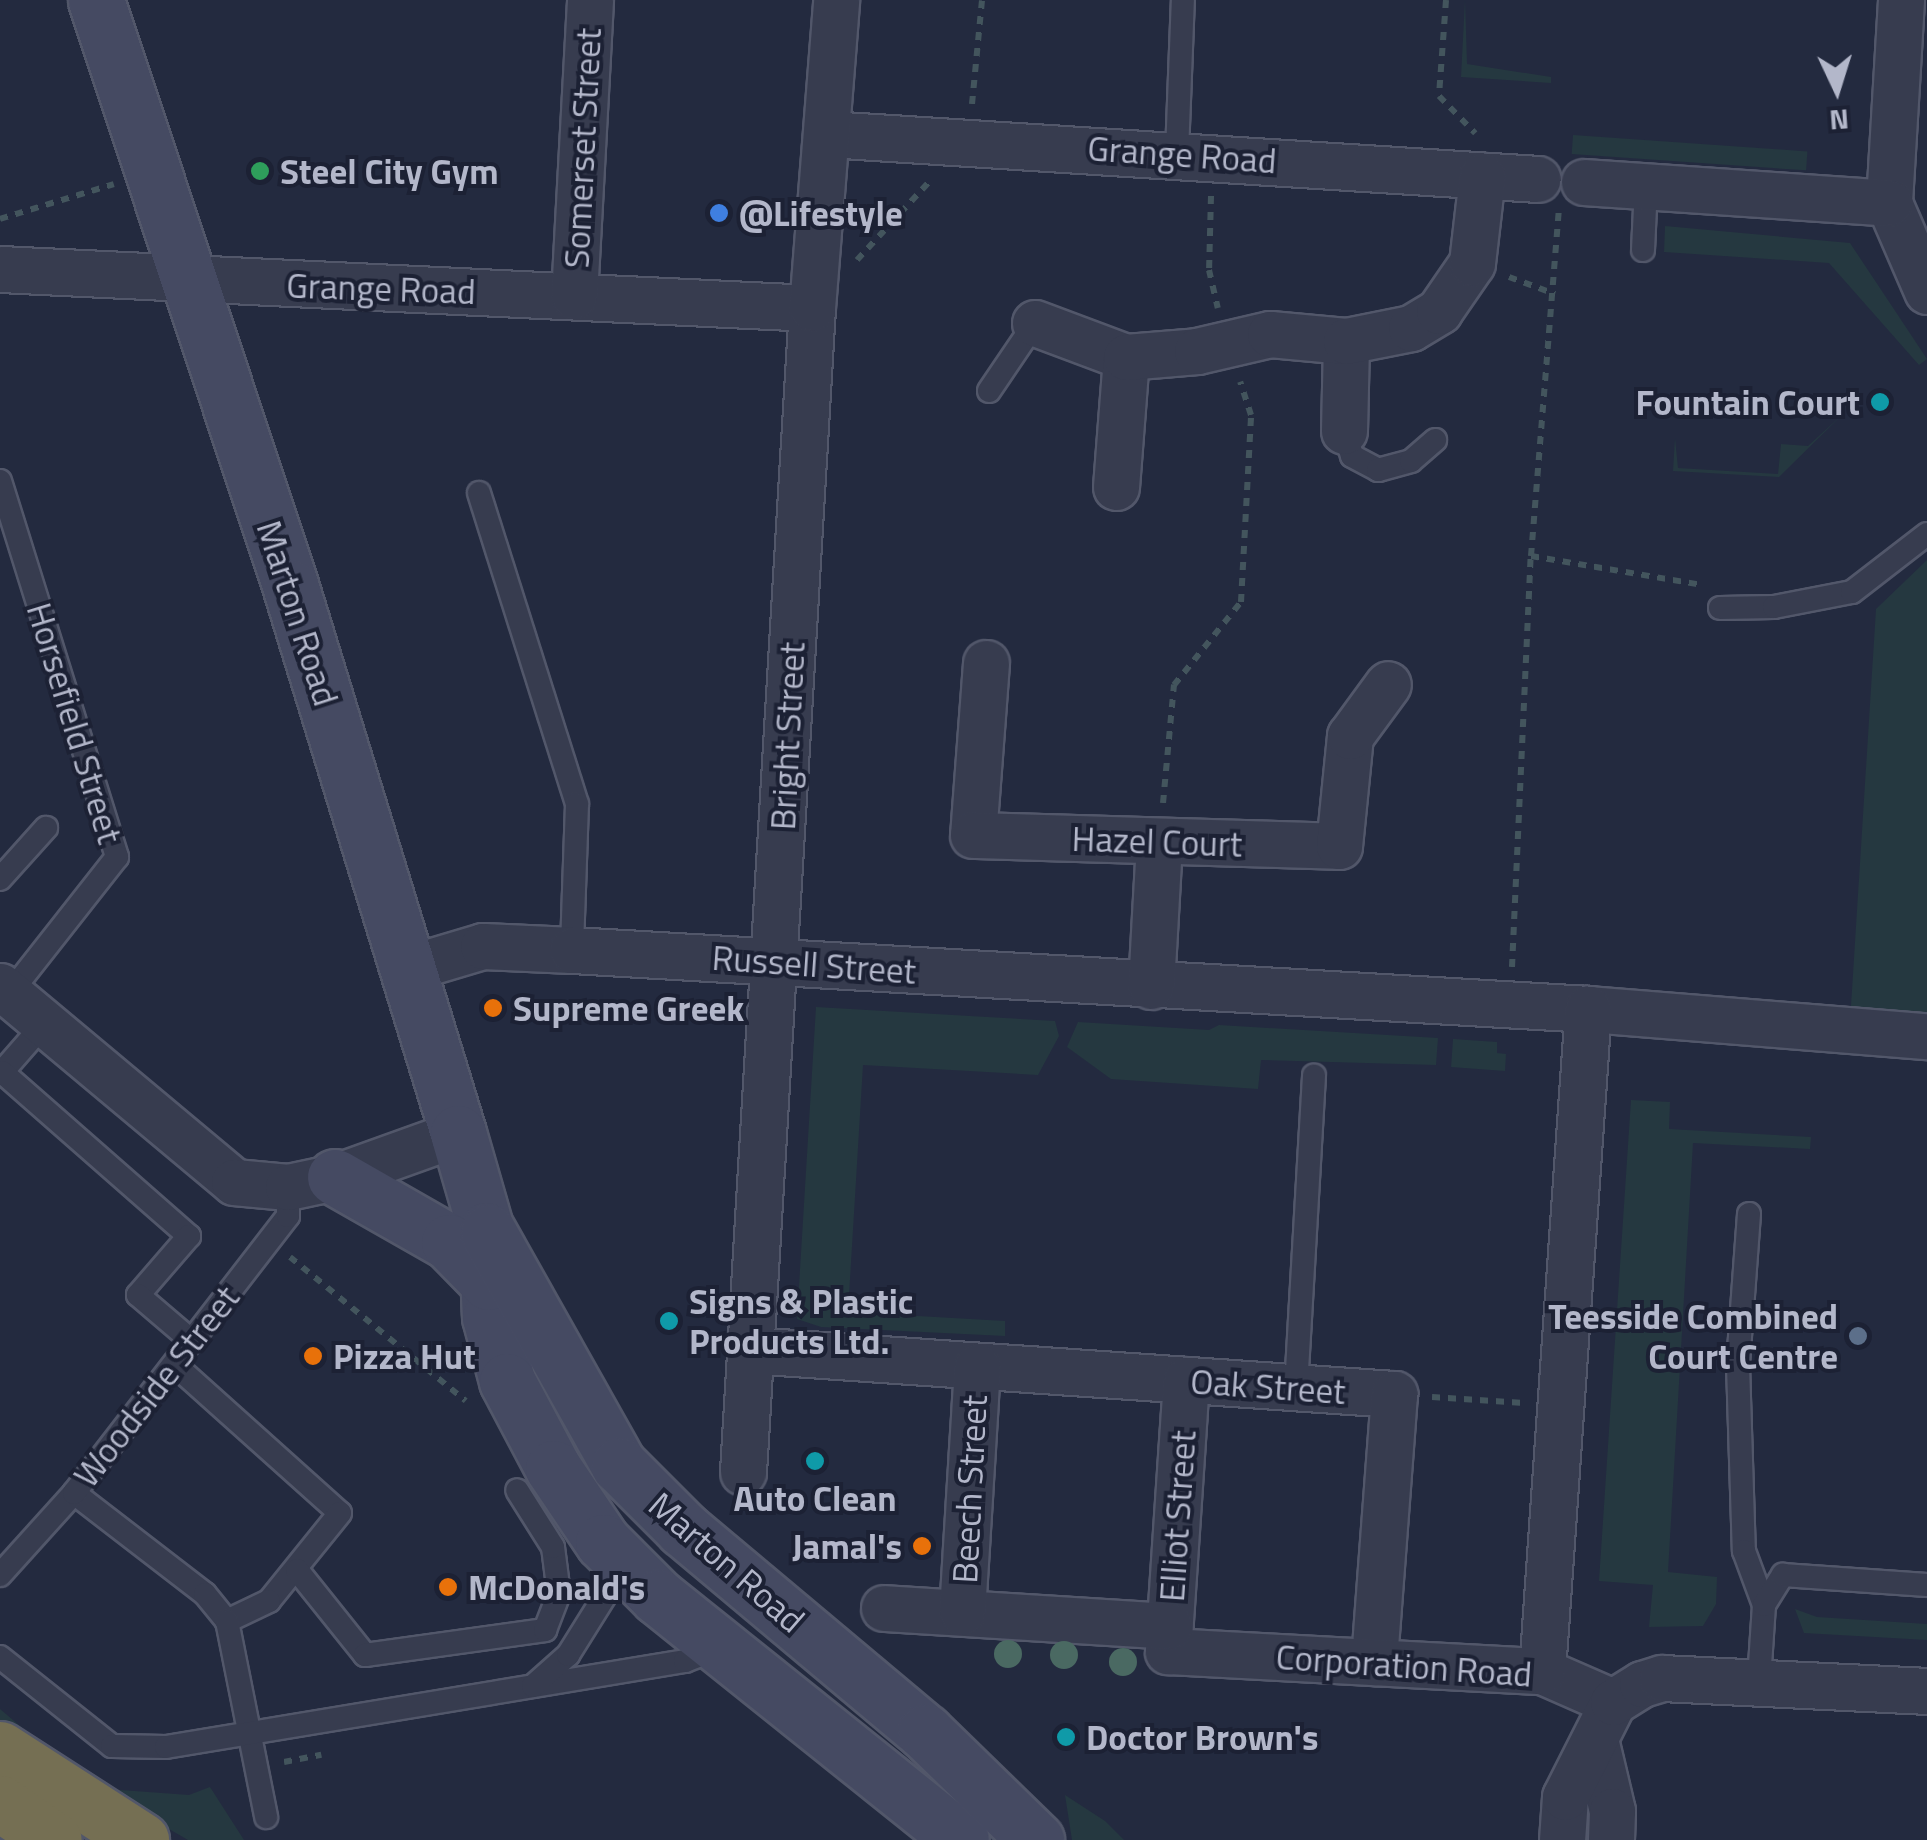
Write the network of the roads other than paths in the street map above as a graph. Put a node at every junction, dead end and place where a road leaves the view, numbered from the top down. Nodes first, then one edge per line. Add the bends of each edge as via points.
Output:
1 (96, 0) edge
2 (590, 0) edge
3 (836, 0) edge
4 (1184, 0) edge
5 (1901, 0) edge
6 (826, 134) junction
7 (1194, 154) junction
8 (1485, 155) junction
9 (1646, 186) junction
10 (1889, 203) junction
11 (1643, 250) dead end
12 (0, 269) edge
13 (189, 281) junction
14 (1927, 291) edge
15 (574, 296) junction
16 (812, 308) junction
17 (1035, 323) joint
18 (1346, 341) junction
19 (1126, 357) junction
20 (988, 391) dead end
21 (1344, 432) joint
22 (1436, 440) dead end
23 (0, 480) edge
24 (1116, 487) dead end
25 (479, 493) dead end
26 (8, 530) edge
27 (1927, 534) edge
28 (1718, 598) road end
29 (986, 663) dead end
30 (1388, 684) dead end
31 (46, 828) dead end
32 (1159, 842) junction
33 (0, 879) edge
34 (572, 950) junction
35 (774, 962) junction
36 (408, 968) junction
37 (1151, 986) junction
38 (4, 990) edge
39 (1588, 1010) junction
40 (44, 1024) junction
41 (1927, 1036) edge
42 (1314, 1076) dead end
43 (458, 1132) junction
44 (312, 1182) junction
45 (1749, 1214) dead end
46 (487, 1256) junction
47 (193, 1342) junction
48 (750, 1350) junction
49 (176, 1366) junction
50 (976, 1366) junction
51 (1186, 1380) junction
52 (1296, 1388) junction
53 (743, 1472) dead end
54 (517, 1490) dead end
55 (74, 1493) junction
56 (603, 1542) junction
57 (296, 1570) junction
58 (0, 1575) edge
59 (1927, 1586) edge
60 (766, 1598) junction
61 (1764, 1604) junction
62 (884, 1608) dead end
63 (962, 1612) junction
64 (227, 1621) junction
65 (1168, 1639) junction
66 (721, 1648) junction
67 (0, 1657) edge
68 (1374, 1662) junction
69 (1542, 1671) junction
70 (1759, 1681) junction
71 (534, 1686) junction
72 (1927, 1691) edge
73 (1604, 1721) junction
74 (248, 1734) junction
75 (0, 1749) edge
76 (0, 1803) edge
77 (266, 1817) dead end
78 (54, 1840) edge
79 (141, 1840) edge
80 (961, 1840) edge
81 (1036, 1840) edge
82 (1562, 1840) edge
83 (1611, 1840) edge

1 - 13 street, Marton Road
2 - 15 street, Somerset Street
3 - 6 street, Bright Street
4 - 7 lane
5 - 10 street
6 - 7 street, Grange Road
6 - 16 street, Bright Street
7 - 8 street, Grange Road
8 - 9 street, Grange Road via 1560,187
8 - 18 street via 1472,263 1439,310 1410,328
9 - 10 street, Grange Road
9 - 11 lane
10 - 14 street
12 - 13 street, Grange Road
13 - 15 street, Grange Road
13 - 36 street, Marton Road
15 - 16 street, Grange Road
16 - 35 street, Bright Street
17 - 19 street
17 - 20 lane
18 - 19 street via 1293,332
18 - 21 street
19 - 24 street
21 - 22 lane via 1352,456 1378,470 1411,461
23 - 26 lane, Horsefield Street
25 - 34 lane via 577,804
26 - 38 lane, Horsefield Street via 117,857
27 - 28 lane via 1852,592 1774,607
29 - 32 street, Hazel Court via 973,835
30 - 32 street, Hazel Court via 1350,736 1339,846
31 - 33 lane
32 - 37 street
34 - 35 street, Russell Street
34 - 36 street, Russell Street via 483,946
35 - 37 street, Russell Street
35 - 48 street, Bright Street
36 - 43 street, Marton Road
37 - 39 street, Russell Street
38 - 40 street
39 - 41 street, Russell Street
39 - 69 street
40 - 44 street via 234,1182
40 - 47 lane via 2,1072 189,1236 138,1295
42 - 52 lane
43 - 44 street
43 - 46 street, Marton Road
44 - 46 street
44 - 47 lane, Woodside Street
45 - 61 lane via 1738,1365 1744,1533
46 - 56 street, Marton Road via 490,1317 507,1381 553,1468
46 - 60 street, Marton Road via 619,1465
47 - 49 lane, Woodside Street
48 - 50 street, Oak Street
48 - 53 street, Bright Street
49 - 55 lane, Woodside Street
49 - 57 lane via 340,1513
50 - 51 street, Oak Street
50 - 63 street, Beech Street
51 - 52 street, Oak Street
51 - 65 street, Elliot Street
52 - 68 street, Oak Street via 1394,1394
54 - 57 lane via 553,1547 559,1594 545,1630 365,1654
55 - 58 lane, Woodside Street
55 - 64 lane via 205,1594
56 - 66 street, Marton Road
56 - 71 lane via 608,1591 568,1655
57 - 64 lane via 269,1601
59 - 61 lane via 1783,1575
60 - 66 street
60 - 81 street, Marton Road via 938,1744
61 - 70 lane
62 - 63 street, Corporation Road
63 - 65 street, Corporation Road
64 - 74 lane
65 - 68 street, Corporation Road
66 - 71 lane via 685,1661
66 - 80 street, Marton Road
67 - 74 lane via 112,1746 166,1747
68 - 69 street, Corporation Road
69 - 73 street, Corporation Road
70 - 72 street
70 - 73 street via 1662,1678
71 - 74 lane
73 - 82 street via 1564,1797
73 - 83 street
74 - 77 lane
75 - 79 highway
76 - 78 highway

